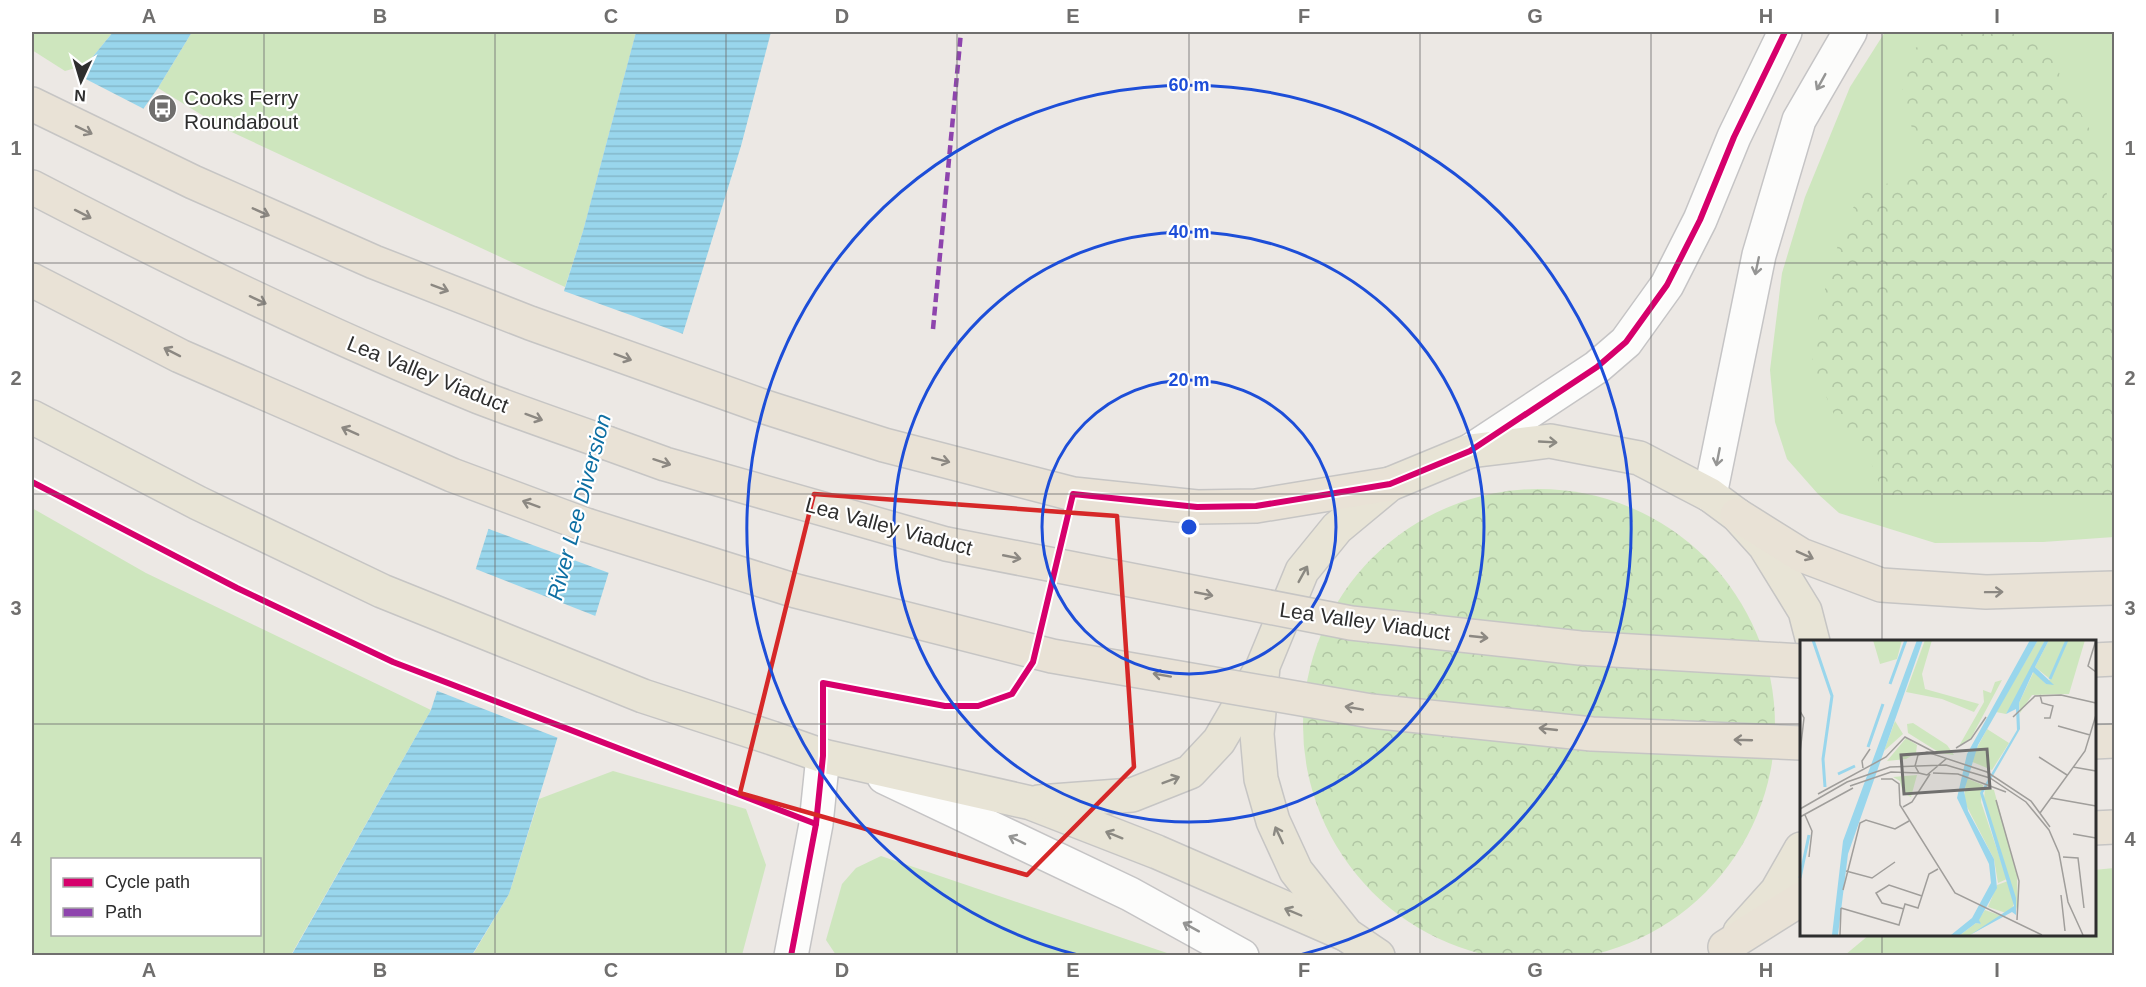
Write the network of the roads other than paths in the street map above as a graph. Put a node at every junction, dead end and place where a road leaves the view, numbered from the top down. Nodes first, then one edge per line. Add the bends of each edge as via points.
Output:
1 (1785, 32) edge
2 (1850, 32) edge
3 (32, 104) edge
4 (32, 187) edge
5 (32, 280) edge
6 (32, 417) edge
7 (1470, 451) junction
8 (1390, 484) junction
9 (1710, 495) junction
10 (1737, 515) junction
11 (2115, 588) edge
12 (1813, 640) edge
13 (2115, 659) edge
14 (2095, 660) edge
15 (1800, 661) edge
16 (1263, 666) junction
17 (2115, 741) edge
18 (2095, 742) edge
19 (1800, 743) edge
20 (823, 756) junction
21 (856, 763) junction
22 (1031, 802) junction
23 (2115, 827) edge
24 (2095, 828) edge
25 (1800, 851) edge
26 (1800, 901) edge
27 (1347, 935) junction
28 (1720, 951) edge
29 (791, 956) edge
30 (1242, 956) edge
31 (1378, 956) edge

1 - 7 street via 1672,276 1626,342 1597,367
2 -> 9 street via 1796,131 1759,255
3 -> 8 highway via 193,182 374,262 552,331 884,445 1073,494 1197,507 1256,506
4 -> 15 highway, Lea Valley Viaduct, bridge via 206,276 480,397 665,464 946,544 1351,623 1580,648
19 -> 5 highway, bridge via 1592,734 1371,711 1052,656 796,591 586,525 452,475 180,356
6 - 20 main road via 198,503 382,591 643,696
7 - 8 main road
7 -> 9 main road via 1550,441 1639,458
16 -> 8 main road via 1302,572 1337,528
9 - 10 main road
10 -> 11 highway via 1801,555 1881,585 1986,592
10 - 12 main road via 1765,546 1805,611
13 - 14 highway
22 -> 16 main road via 1132,795 1190,772 1219,741
27 -> 16 main road via 1296,871 1273,821 1261,779 1257,734
17 - 18 highway
20 - 21 main road
20 - 29 street via 816,824
21 - 22 main road
30 -> 21 street via 1130,894
27 -> 22 main road
23 - 24 highway
25 - 28 main road via 1777,891
26 - 28 highway
27 - 31 main road

